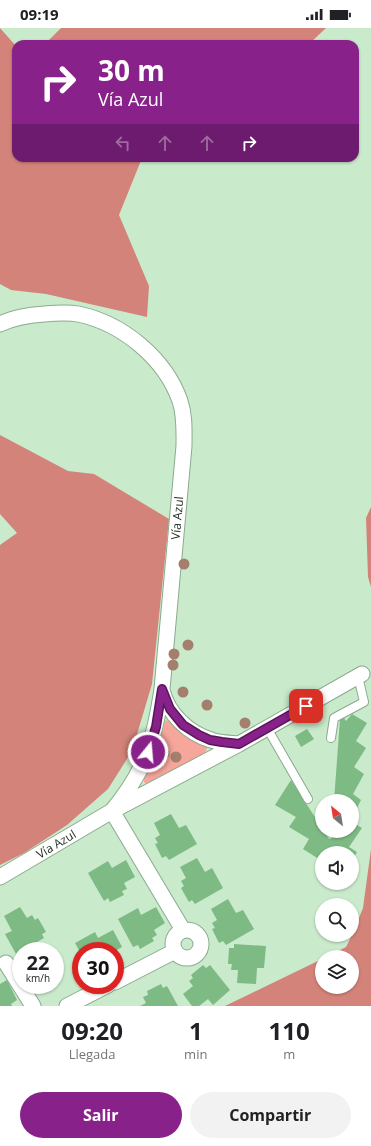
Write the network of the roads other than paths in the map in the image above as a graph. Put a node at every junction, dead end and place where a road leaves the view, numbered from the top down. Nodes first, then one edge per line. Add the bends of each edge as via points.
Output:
1 (0, 324) edge
2 (360, 675) joint
3 (162, 689) junction
4 (267, 728) junction
5 (331, 738) dead end
6 (239, 744) junction
7 (308, 799) dead end
8 (112, 811) junction
9 (0, 877) edge
10 (183, 930) junction
11 (175, 951) junction
12 (6, 963) dead end
13 (124, 977) edge
14 (90, 994) edge
15 (33, 1006) edge
16 (67, 1006) edge

1 - 3 street, Vía Azul via 24,316 49,313 76,314 106,323 137,343 151,356 162,368 178,395 185,428
2 - 4 street, Vía Azul
2 - 5 lane via 364,702 334,718
3 - 6 street, Vía Azul via 170,709 178,720 192,731 210,740
3 - 8 street, Vía Azul via 156,727 143,764 130,788
4 - 6 street, Vía Azul
4 - 7 lane
6 - 8 street, Vía Azul
8 - 9 street, Vía Azul
8 - 10 street
10 - 11 street via 173,941
10 - 11 street via 189,929 199,935 202,941 200,952 196,956 184,958 178,956
11 - 13 street
12 - 15 street
14 - 16 street

